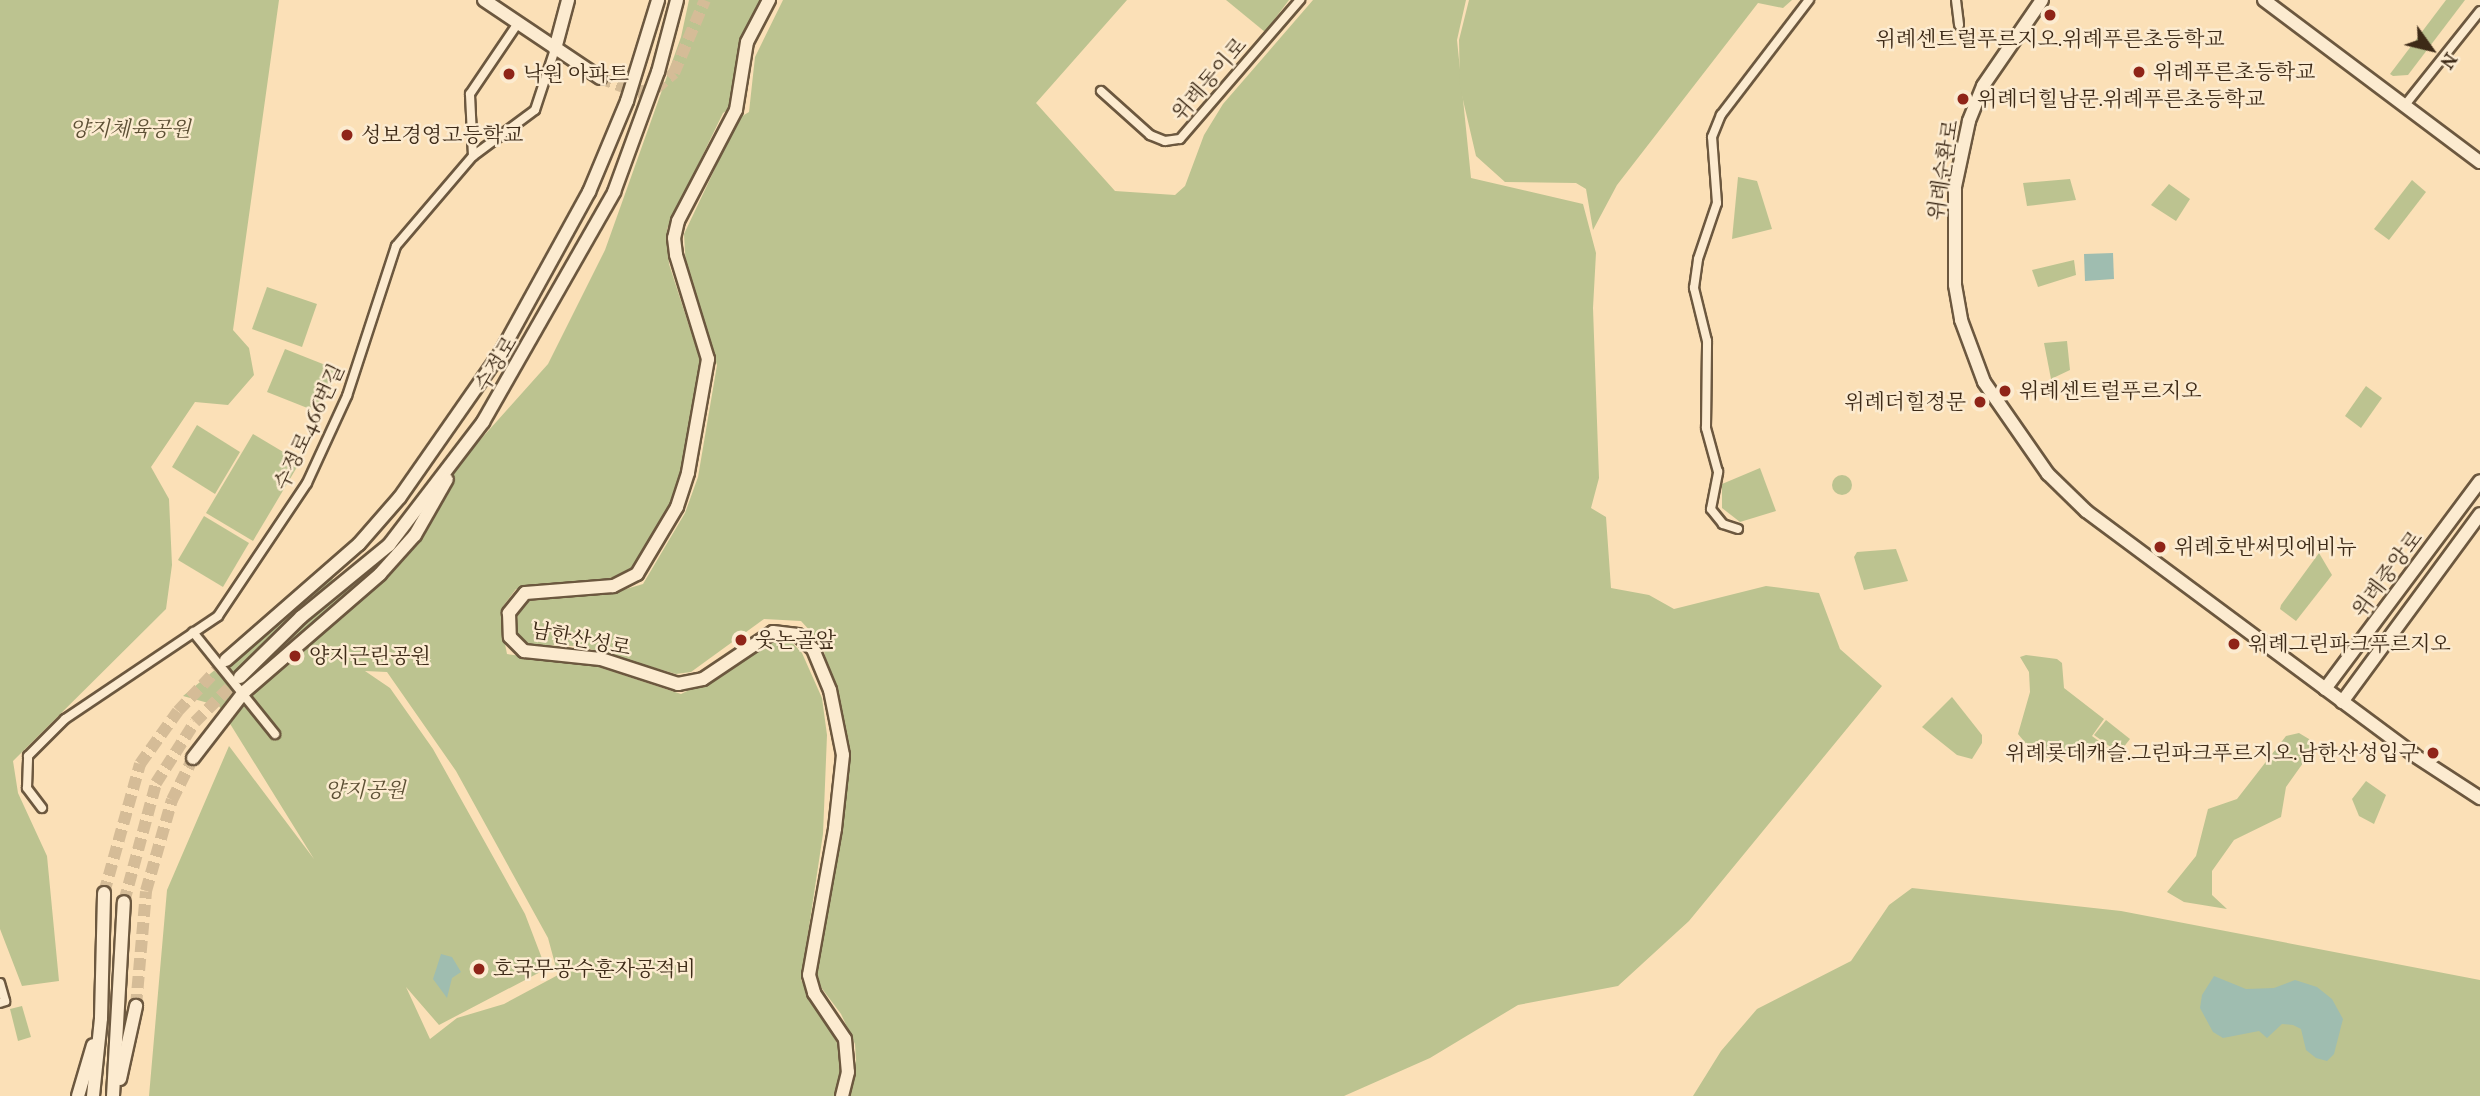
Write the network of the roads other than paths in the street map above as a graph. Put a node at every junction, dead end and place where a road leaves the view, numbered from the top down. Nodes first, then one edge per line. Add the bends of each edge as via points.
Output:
1 (484, 0) edge
2 (568, 0) edge
3 (658, 0) edge
4 (677, 0) edge
5 (769, 0) edge
6 (1300, 0) edge
7 (1809, 0) edge
8 (1956, 0) edge
9 (2042, 0) edge
10 (2264, 0) edge
11 (2480, 11) edge
12 (518, 23) junction
13 (1959, 25) dead end
14 (555, 49) junction
15 (600, 78) tunnel mouth
16 (1101, 91) dead end
17 (2405, 105) junction
18 (473, 156) junction
19 (2480, 162) edge
20 (454, 462) junction
21 (2480, 481) edge
22 (2480, 514) edge
23 (1738, 529) dead end
24 (193, 632) junction
25 (226, 660) tunnel mouth
26 (240, 677) tunnel mouth
27 (2325, 689) junction
28 (244, 692) junction
29 (2342, 702) junction
30 (275, 734) dead end
31 (193, 758) tunnel mouth
32 (2480, 798) edge
33 (42, 808) dead end
34 (104, 893) tunnel mouth
35 (124, 902) tunnel mouth
36 (0, 983) edge
37 (0, 1003) edge
38 (136, 1006) tunnel mouth
39 (101, 1018) junction
40 (78, 1096) edge
41 (93, 1096) edge
42 (114, 1096) edge
43 (842, 1096) edge

1 - 12 main road
2 - 14 main road
3 - 25 main road, 수정로 via 626,101 589,192 501,352 400,497 359,544
4 - 20 main road, 수정로 via 658,71 614,192 528,349
5 - 43 main road, 남한산성로 via 747,42 736,110 678,221 674,238 708,359 688,473 677,508 637,574 612,586 524,593 509,613 510,636 524,651 601,659 678,684 703,679 773,632 798,635 813,649 830,690 843,755 809,975 814,993 845,1039 848,1072
6 - 16 street, 위례동이로 via 1180,139 1165,141 1150,135
7 - 23 street via 1721,115 1712,137 1717,203 1698,259 1694,288 1707,341 1706,428 1718,472 1711,509 1723,524
8 - 13 street
9 - 27 main road, 위례순환로 via 1983,86 1961,157 1952,214 1952,263 1973,354 2010,426 2065,492
10 - 17 main road
11 - 17 street
12 - 14 main road
12 - 18 street via 470,94
14 - 15 main road
14 - 18 street, 수정로466번길 via 535,110
17 - 19 main road
18 - 24 street, 수정로466번길 via 396,246 347,396 307,483 218,616
20 - 26 main road, 수정로 via 389,545 301,617
20 - 28 main road via 436,504 380,574
21 - 27 main road, 위례중앙로
22 - 29 main road, 위례중앙로
24 - 28 street
24 - 33 street, 수정로466번길 via 65,719 28,756 27,788
27 - 29 main road, 위례순환로
28 - 30 street
28 - 31 main road
29 - 32 main road, 위례순환로
34 - 39 main road
35 - 42 main road
36 - 37 street via 5,1002
38 - 42 main road via 125,1066
39 - 40 main road
39 - 41 main road

